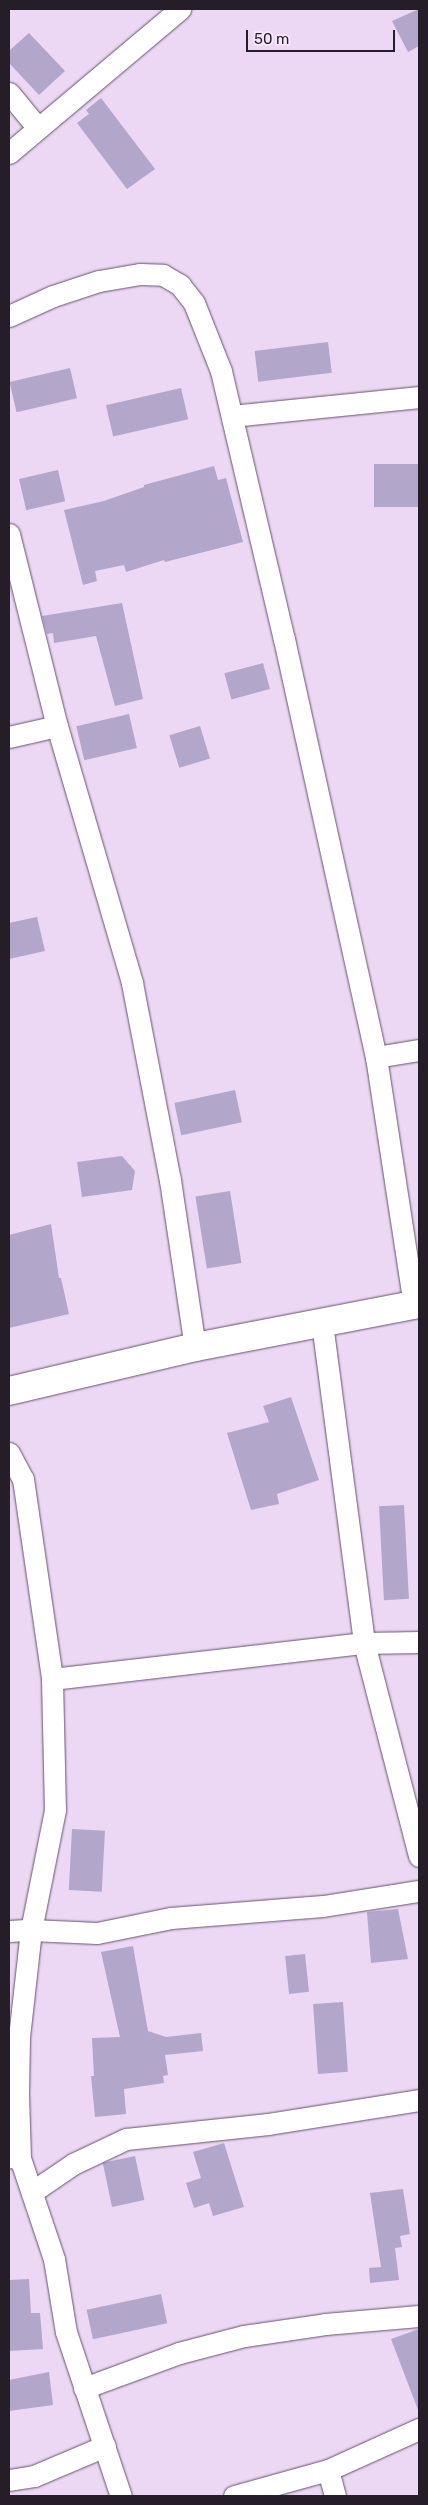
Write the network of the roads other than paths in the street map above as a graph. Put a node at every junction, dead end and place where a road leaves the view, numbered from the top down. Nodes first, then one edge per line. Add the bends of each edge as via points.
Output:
1 (180, 9) edge
2 (9, 93) edge
3 (37, 127) junction
4 (9, 153) edge
5 (9, 316) edge
6 (419, 397) edge
7 (232, 416) junction
8 (9, 534) edge
9 (58, 726) junction
10 (9, 736) edge
11 (419, 1050) edge
12 (376, 1057) junction
13 (416, 1305) edge
14 (322, 1323) junction
15 (195, 1347) junction
16 (13, 1384) edge
17 (9, 1453) edge
18 (419, 1642) edge
19 (364, 1643) junction
20 (52, 1678) junction
21 (419, 1856) edge
22 (419, 1892) edge
23 (31, 1930) junction
24 (9, 1932) edge
25 (419, 2100) edge
26 (14, 2158) edge
27 (32, 2192) junction
28 (419, 2316) edge
29 (84, 2388) junction
30 (419, 2429) edge
31 (105, 2446) junction
32 (328, 2470) junction
33 (9, 2480) edge
34 (120, 2496) edge
35 (234, 2496) edge
36 (334, 2496) edge

1 - 3 street
2 - 3 street
3 - 4 street
5 - 7 street via 53,296 99,281 140,274 163,276 180,285 194,302 221,371
6 - 7 street
7 - 12 street
8 - 9 street
9 - 10 street
9 - 15 street via 132,983 170,1180
11 - 12 street
12 - 13 street
13 - 14 main road
14 - 15 main road
14 - 19 street
15 - 16 main road
17 - 20 street via 23,1479
18 - 19 street
19 - 20 street
19 - 21 street
20 - 23 street via 55,1810
22 - 23 street via 323,1906 171,1918 97,1933
23 - 24 street
23 - 26 street via 19,2037
25 - 27 street via 268,2124 126,2139 73,2164
26 - 27 street
27 - 29 street via 54,2259 66,2332
28 - 29 street via 325,2324 244,2336 179,2353
29 - 31 street
30 - 32 street
31 - 33 street via 34,2476
31 - 34 street
32 - 35 street
32 - 36 street

